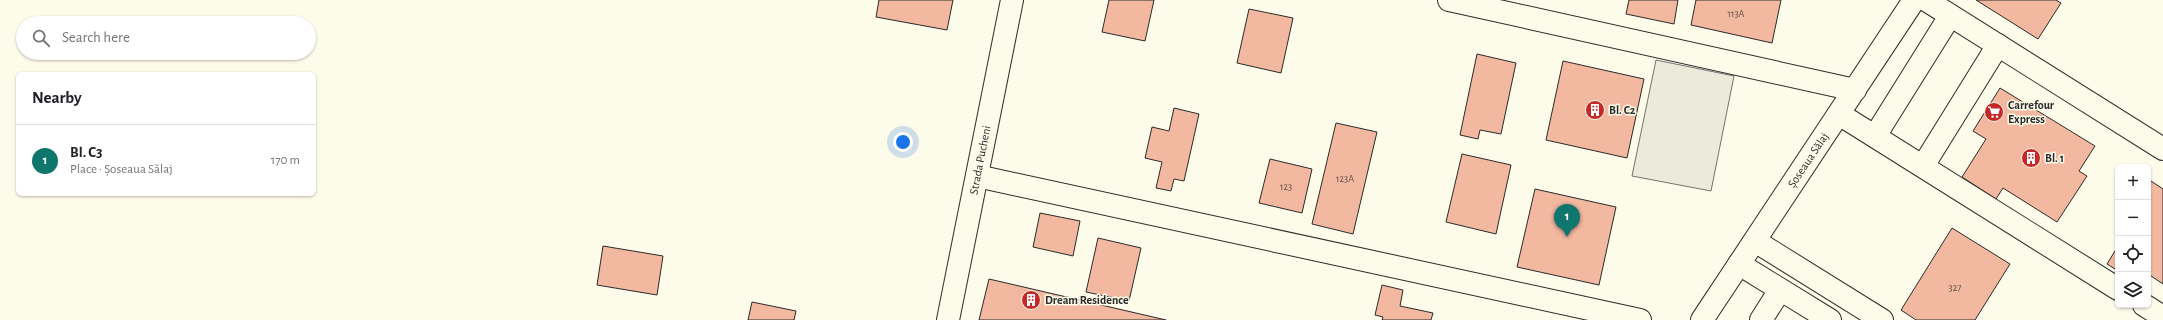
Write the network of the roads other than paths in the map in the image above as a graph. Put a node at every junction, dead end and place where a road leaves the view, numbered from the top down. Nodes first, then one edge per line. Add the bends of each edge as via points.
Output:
1 (1012, 0) edge
2 (1449, 0) edge
3 (1914, 0) edge
4 (1926, 0) edge
5 (1950, 16) junction
6 (1998, 45) junction
7 (1855, 90) junction
8 (1839, 114) junction
9 (1875, 136) junction
10 (2163, 149) edge
11 (1923, 166) junction
12 (977, 176) junction
13 (1755, 241) junction
14 (1739, 264) junction
15 (2115, 287) edge
16 (1780, 290) junction
17 (2149, 308) edge
18 (2163, 317) edge
19 (948, 320) edge
20 (1640, 320) edge
21 (1702, 320) edge
22 (1761, 320) edge
23 (1830, 320) edge
24 (1882, 320) edge

1 - 12 street, Strada Pucheni
2 - 7 street
3 - 7 street, Șoseaua Sălaj
4 - 5 street
5 - 6 street
5 - 9 street
6 - 10 street
6 - 11 street
7 - 8 street, Șoseaua Sălaj
8 - 9 street
8 - 13 street, Șoseaua Sălaj
9 - 11 street
11 - 15 street
12 - 19 street, Strada Pucheni
12 - 20 street
13 - 14 street, Șoseaua Sălaj
13 - 24 street
14 - 16 street
14 - 21 street, Șoseaua Sălaj
16 - 22 street
16 - 23 street
17 - 18 street

